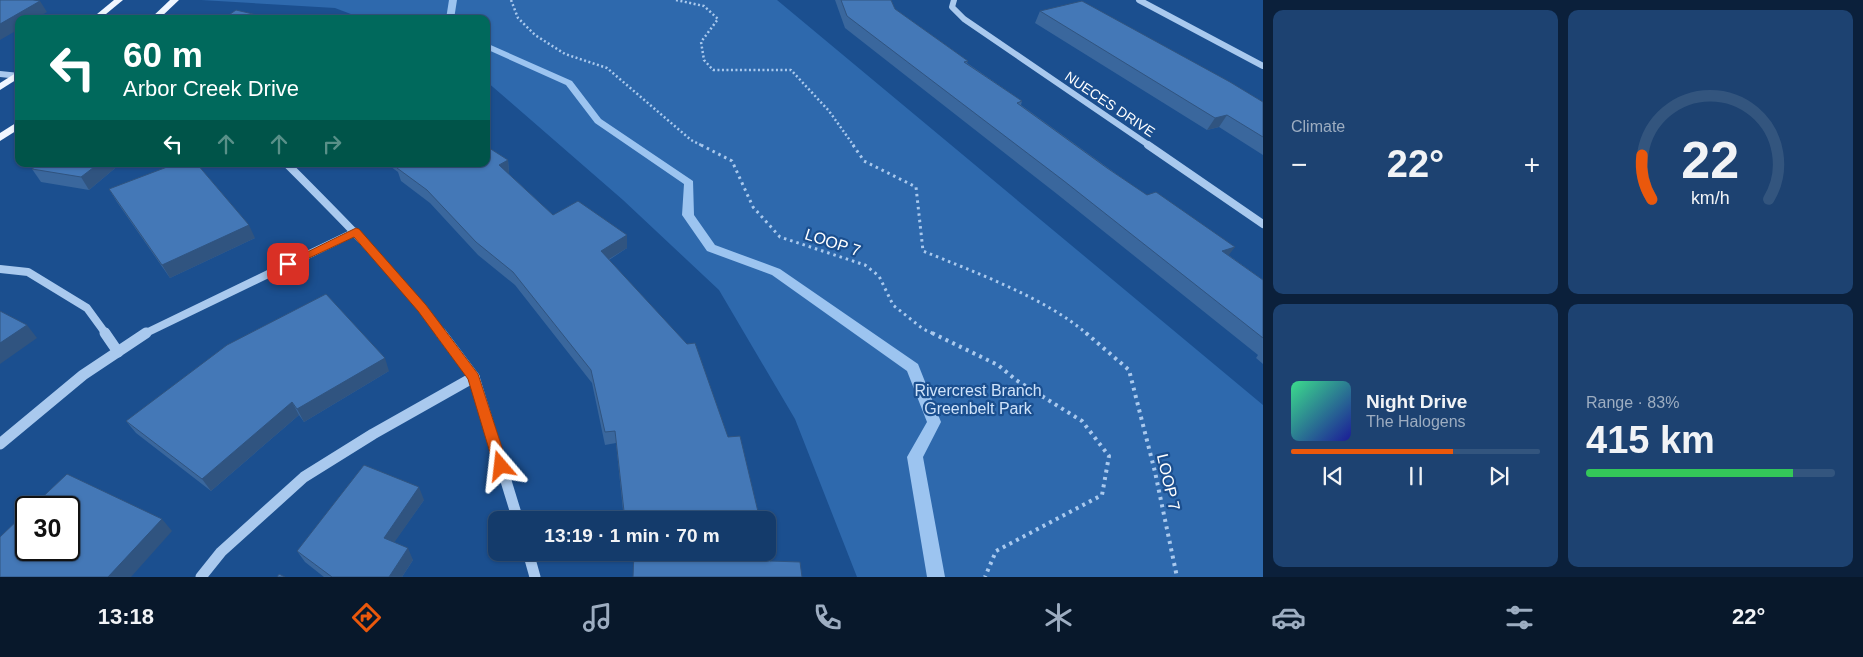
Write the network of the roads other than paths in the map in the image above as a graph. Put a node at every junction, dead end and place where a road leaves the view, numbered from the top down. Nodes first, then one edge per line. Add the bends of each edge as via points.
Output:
1 (118, 0) edge
2 (175, 0) edge
3 (954, 0) edge
4 (1139, 0) edge
5 (100, 15) edge
6 (158, 15) edge
7 (1263, 66) edge
8 (0, 74) edge
9 (15, 75) edge
10 (15, 77) edge
11 (0, 87) edge
12 (15, 127) edge
13 (0, 138) edge
14 (290, 167) edge
15 (1263, 224) edge
16 (356, 232) junction
17 (0, 269) edge
18 (118, 352) junction
19 (474, 377) junction
20 (0, 444) edge
21 (515, 511) edge
22 (531, 561) edge
23 (201, 577) edge
24 (535, 577) edge

1 - 5 main road
2 - 6 main road
3 - 15 street, NUECES DRIVE via 952,7 964,19
4 - 7 street
8 - 9 street
10 - 11 main road
12 - 13 main road
14 - 16 street
16 - 18 street via 152,329
16 - 19 street via 422,308
17 - 18 street via 28,272 87,308
18 - 20 street via 83,375
19 - 21 street
19 - 23 lane via 304,477 221,552
22 - 24 street

